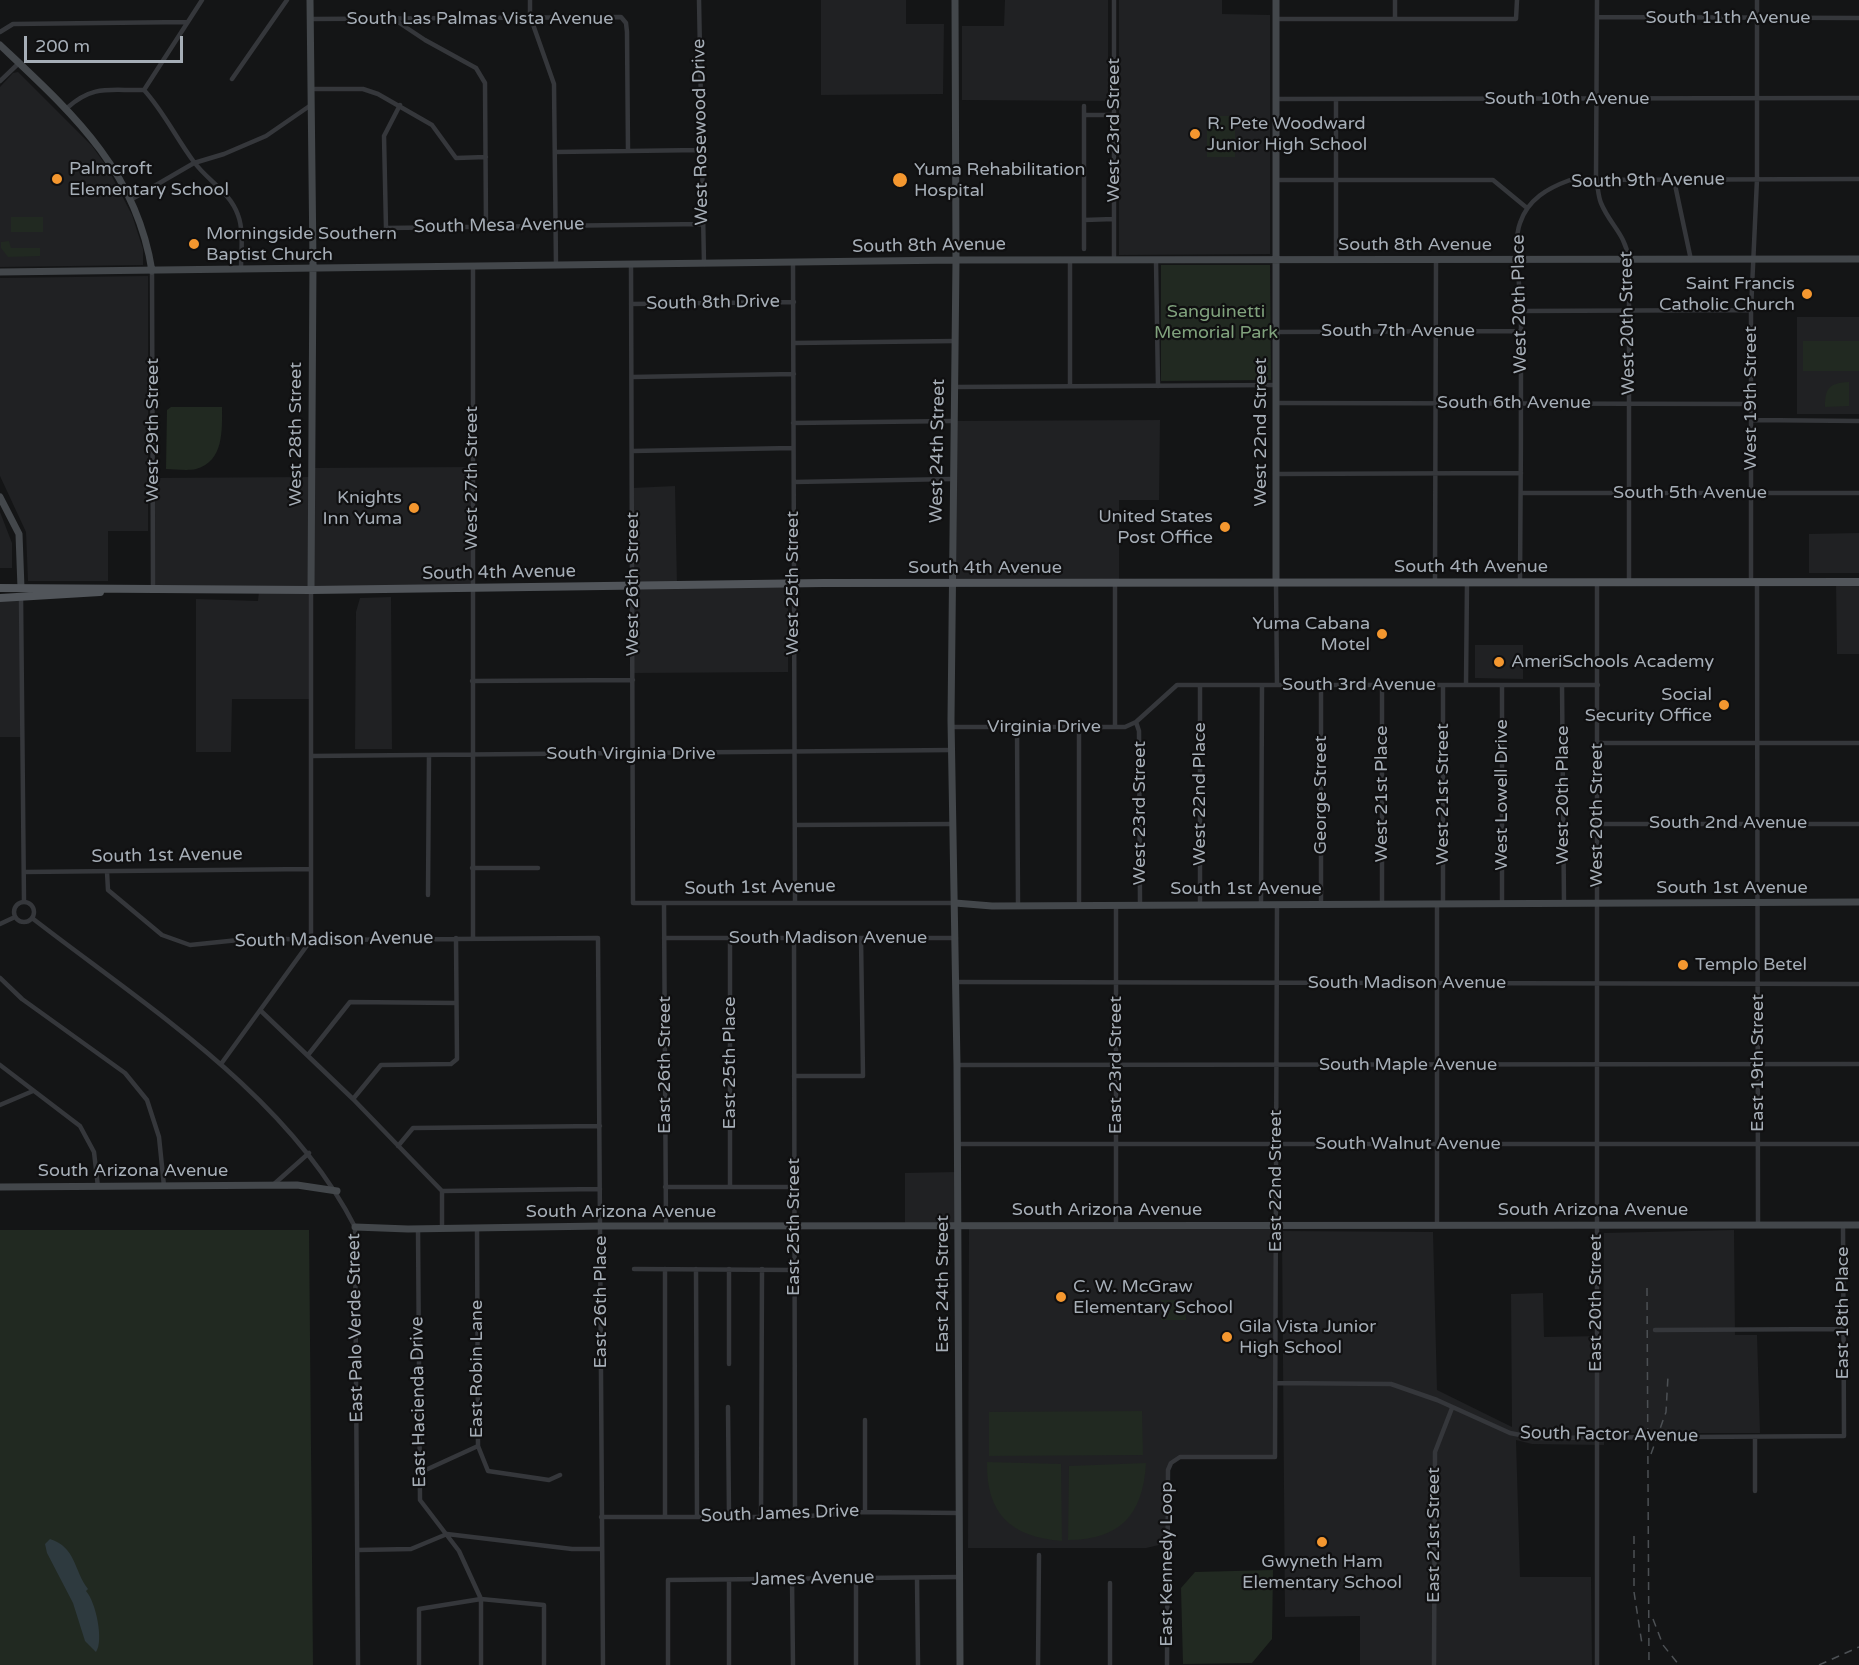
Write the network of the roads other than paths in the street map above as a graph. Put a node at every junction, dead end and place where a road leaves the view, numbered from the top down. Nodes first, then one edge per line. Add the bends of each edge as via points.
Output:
1 (202, 0) edge
2 (287, 0) edge
3 (310, 0) edge
4 (530, 0) edge
5 (699, 0) edge
6 (955, 0) edge
7 (1114, 0) edge
8 (1276, 0) edge
9 (1395, 0) edge
10 (1517, 0) edge
11 (1597, 0) edge
12 (1757, 0) edge
13 (530, 16) junction
14 (1597, 17) junction
15 (1756, 18) junction
16 (1859, 18) edge
17 (312, 19) junction
18 (1276, 19) junction
19 (1395, 19) junction
20 (395, 20) junction
21 (187, 22) junction
22 (0, 32) edge
23 (0, 45) edge
24 (19, 63) junction
25 (232, 79) dead end
26 (0, 81) edge
27 (312, 89) junction
28 (144, 90) junction
29 (1596, 98) junction
30 (1859, 98) edge
31 (1275, 99) junction
32 (1756, 99) junction
33 (1336, 100) junction
34 (311, 105) junction
35 (400, 105) junction
36 (1084, 106) dead end
37 (67, 108) junction
38 (1084, 115) junction
39 (1114, 115) junction
40 (701, 150) junction
41 (628, 151) junction
42 (555, 152) junction
43 (486, 157) junction
44 (194, 163) junction
45 (1596, 179) junction
46 (1757, 179) junction
47 (1859, 179) edge
48 (1276, 180) junction
49 (1336, 180) junction
50 (1674, 180) junction
51 (132, 199) junction
52 (1527, 208) junction
53 (1114, 219) junction
54 (1084, 220) junction
55 (703, 224) junction
56 (486, 226) junction
57 (556, 226) junction
58 (1084, 249) dead end
59 (1752, 259) junction
60 (1859, 259) edge
61 (956, 260) junction
62 (1070, 260) junction
63 (1114, 260) junction
64 (1336, 260) junction
65 (1436, 260) junction
66 (1519, 260) junction
67 (1629, 260) junction
68 (1691, 260) junction
69 (1156, 261) junction
70 (1275, 261) junction
71 (794, 263) junction
72 (704, 264) junction
73 (632, 265) junction
74 (556, 266) junction
75 (473, 267) junction
76 (313, 268) junction
77 (241, 270) junction
78 (152, 271) junction
79 (0, 272) edge
80 (794, 302) junction
81 (631, 304) junction
82 (1751, 310) junction
83 (1521, 311) junction
84 (1629, 311) junction
85 (1436, 330) junction
86 (1521, 331) junction
87 (1275, 332) junction
88 (955, 341) junction
89 (794, 343) junction
90 (794, 374) junction
91 (632, 377) junction
92 (1070, 385) junction
93 (1275, 385) junction
94 (1158, 386) junction
95 (954, 387) junction
96 (1276, 403) junction
97 (1436, 403) junction
98 (1521, 403) junction
99 (1629, 404) junction
100 (1752, 404) junction
101 (1752, 420) junction
102 (1859, 421) edge
103 (953, 422) junction
104 (793, 423) junction
105 (793, 448) junction
106 (632, 451) junction
107 (1521, 473) junction
108 (1275, 474) junction
109 (1436, 474) junction
110 (952, 479) junction
111 (794, 482) junction
112 (1521, 493) junction
113 (1630, 493) junction
114 (1751, 493) junction
115 (1859, 493) edge
116 (0, 497) edge
117 (1754, 581) junction
118 (1276, 582) junction
119 (1435, 582) junction
120 (1467, 582) junction
121 (1520, 582) junction
122 (1597, 582) junction
123 (1629, 582) junction
124 (1859, 582) edge
125 (952, 583) junction
126 (1115, 583) junction
127 (793, 584) junction
128 (633, 586) junction
129 (472, 587) junction
130 (0, 588) edge
131 (21, 588) junction
132 (111, 590) junction
133 (153, 590) junction
134 (311, 590) junction
135 (21, 597) junction
136 (0, 598) edge
137 (633, 680) junction
138 (472, 681) junction
139 (1200, 684) junction
140 (1443, 684) junction
141 (1262, 685) junction
142 (1277, 685) junction
143 (1321, 685) junction
144 (1382, 685) junction
145 (1466, 685) junction
146 (1502, 685) junction
147 (1562, 685) junction
148 (1598, 685) junction
149 (1136, 722) junction
150 (952, 727) junction
151 (1017, 727) junction
152 (1079, 727) junction
153 (1115, 727) junction
154 (1597, 743) junction
155 (1757, 743) junction
156 (1859, 743) edge
157 (952, 750) junction
158 (794, 752) junction
159 (472, 754) junction
160 (632, 754) junction
161 (429, 755) junction
162 (311, 756) junction
163 (1757, 823) junction
164 (953, 824) junction
165 (1598, 824) junction
166 (1859, 824) edge
167 (795, 825) junction
168 (472, 868) junction
169 (538, 868) dead end
170 (310, 869) junction
171 (24, 872) junction
172 (107, 872) junction
173 (428, 895) dead end
174 (24, 902) junction
175 (1859, 902) edge
176 (633, 903) joint
177 (795, 903) junction
178 (955, 903) junction
179 (1757, 903) junction
180 (664, 904) junction
181 (1079, 904) junction
182 (1116, 904) junction
183 (1140, 904) junction
184 (1200, 904) junction
185 (1261, 904) junction
186 (1277, 904) junction
187 (1322, 904) junction
188 (1382, 904) junction
189 (1440, 904) junction
190 (1502, 904) junction
191 (1564, 904) junction
192 (1597, 904) junction
193 (1018, 905) junction
194 (15, 916) junction
195 (32, 918) junction
196 (0, 924) edge
197 (473, 938) junction
198 (598, 938) joint
199 (664, 938) junction
200 (730, 938) junction
201 (794, 938) junction
202 (956, 938) junction
203 (456, 939) junction
204 (861, 939) junction
205 (311, 940) junction
206 (0, 978) edge
207 (956, 982) junction
208 (1116, 982) junction
209 (1277, 982) junction
210 (1437, 983) junction
211 (1596, 984) junction
212 (1758, 984) junction
213 (1859, 984) edge
214 (456, 1003) junction
215 (261, 1011) junction
216 (308, 1055) junction
217 (221, 1064) junction
218 (1859, 1064) edge
219 (0, 1065) edge
220 (957, 1065) junction
221 (1116, 1065) junction
222 (1276, 1065) junction
223 (1438, 1065) junction
224 (1596, 1065) junction
225 (1758, 1065) junction
226 (794, 1076) junction
227 (33, 1091) junction
228 (353, 1099) junction
229 (0, 1105) edge
230 (600, 1126) junction
231 (957, 1144) junction
232 (1116, 1144) junction
233 (1276, 1144) junction
234 (1438, 1144) junction
235 (1596, 1144) junction
236 (1758, 1144) junction
237 (1859, 1144) edge
238 (398, 1146) junction
239 (309, 1153) junction
240 (273, 1185) junction
241 (98, 1186) junction
242 (164, 1186) junction
243 (0, 1187) edge
244 (665, 1187) junction
245 (730, 1187) junction
246 (795, 1187) junction
247 (600, 1189) junction
248 (337, 1191) junction
249 (442, 1191) junction
250 (1758, 1224) junction
251 (1116, 1225) junction
252 (1276, 1225) junction
253 (1859, 1225) edge
254 (601, 1226) junction
255 (666, 1226) junction
256 (795, 1226) junction
257 (958, 1226) junction
258 (1437, 1226) junction
259 (1596, 1226) junction
260 (1843, 1226) junction
261 (356, 1227) junction
262 (442, 1228) junction
263 (477, 1228) junction
264 (418, 1229) junction
265 (634, 1269) dead end
266 (665, 1269) junction
267 (696, 1269) junction
268 (729, 1269) junction
269 (762, 1269) junction
270 (794, 1270) junction
271 (1843, 1329) junction
272 (1655, 1330) dead end
273 (729, 1364) dead end
274 (1275, 1383) junction
275 (728, 1407) dead end
276 (1452, 1408) junction
277 (865, 1420) dead end
278 (1844, 1436) joint
279 (1596, 1437) junction
280 (1755, 1438) junction
281 (478, 1446) junction
282 (1171, 1463) joint
283 (419, 1473) junction
284 (560, 1475) dead end
285 (1755, 1491) dead end
286 (865, 1512) junction
287 (958, 1513) junction
288 (665, 1516) junction
289 (697, 1516) junction
290 (729, 1516) junction
291 (761, 1516) junction
292 (601, 1517) junction
293 (795, 1517) junction
294 (447, 1533) junction
295 (602, 1549) junction
296 (358, 1550) junction
297 (1039, 1555) dead end
298 (959, 1577) junction
299 (856, 1578) junction
300 (917, 1578) junction
301 (792, 1579) junction
302 (729, 1580) junction
303 (1110, 1582) dead end
304 (481, 1599) junction
305 (358, 1665) edge
306 (419, 1665) edge
307 (482, 1665) edge
308 (544, 1665) edge
309 (603, 1665) edge
310 (668, 1665) edge
311 (729, 1665) edge
312 (793, 1665) edge
313 (856, 1665) edge
314 (918, 1665) edge
315 (960, 1665) edge
316 (1038, 1665) edge
317 (1110, 1665) edge
318 (1167, 1665) edge
319 (1434, 1665) edge
320 (1597, 1665) edge

1 - 21 street
2 - 25 street
3 - 17 street, West 28th Street
4 - 13 street
5 - 40 street, West Rosewood Drive
6 - 61 street, West 24th Street
7 - 39 street, West 23rd Street
8 - 18 street, West 22nd Street
9 - 19 street
10 - 19 street via 1516,18
11 - 14 street, West 20th Street
12 - 15 street, West 19th Street
13 - 20 street, South Las Palmas Vista Avenue
13 - 41 street, South Las Palmas Vista Avenue via 612,15 626,23
13 - 42 street via 554,84
14 - 15 street, South 11th Avenue
14 - 29 street, West 20th Street
15 - 16 street, South 11th Avenue
15 - 32 street, West 19th Street
17 - 20 street, South Las Palmas Vista Avenue
17 - 27 street, West 28th Street
18 - 19 street
18 - 31 street, West 22nd Street
20 - 43 street via 476,68 485,83
21 - 22 street via 13,24
21 - 28 street
23 - 24 street
24 - 26 street
24 - 37 street
27 - 34 street, West 28th Street
27 - 35 street via 363,89
28 - 37 street via 91,91
28 - 44 street via 161,109
29 - 32 street, South 10th Avenue
29 - 33 street, South 10th Avenue
29 - 45 street, West 20th Street
30 - 32 street, South 10th Avenue
31 - 33 street, South 10th Avenue
31 - 48 street, West 22nd Street
32 - 46 street, West 19th Street
33 - 49 street
34 - 44 street via 266,136
34 - 76 street, West 28th Street
35 - 43 street via 432,125 456,158
35 - 56 street, South Mesa Avenue via 384,136 386,228
36 - 38 street
37 - 51 street via 108,158
38 - 39 street
38 - 54 street
39 - 53 street, West 23rd Street
40 - 41 street
40 - 55 street, West Rosewood Drive
41 - 42 street
42 - 57 street
43 - 56 street
44 - 51 street
44 - 77 street via 238,213
45 - 50 street, South 9th Avenue
45 - 52 street, South 9th Avenue via 1570,180 1553,186
45 - 67 street, West 20th Street via 1601,203 1620,230
46 - 47 street, South 9th Avenue
46 - 50 street, South 9th Avenue
46 - 59 street, West 19th Street
48 - 49 street
48 - 70 street, West 22nd Street
49 - 52 street via 1493,180
49 - 64 street
50 - 68 street
51 - 78 street via 145,233
52 - 66 street, West 20th Place via 1516,242
53 - 54 street
53 - 63 street, West 23rd Street
54 - 58 street
55 - 57 street, South Mesa Avenue
55 - 72 street, West Rosewood Drive
56 - 57 street, South Mesa Avenue
57 - 74 street
59 - 60 street, South 8th Avenue
59 - 68 street, South 8th Avenue
59 - 82 street, West 19th Street
61 - 62 street, South 8th Avenue
61 - 71 street, South 8th Avenue
61 - 88 street, West 24th Street
62 - 63 street, South 8th Avenue
62 - 92 street
63 - 69 street, South 8th Avenue
64 - 65 street, South 8th Avenue
64 - 70 street, South 8th Avenue
65 - 66 street, South 8th Avenue
65 - 85 street
66 - 67 street, South 8th Avenue
66 - 83 street, West 20th Place
67 - 68 street, South 8th Avenue
67 - 84 street, West 20th Street
69 - 70 street, South 8th Avenue
69 - 94 street
70 - 87 street, West 22nd Street
71 - 72 street, South 8th Avenue
71 - 80 street, West 25th Street
72 - 73 street, South 8th Avenue
73 - 74 street, South 8th Avenue
73 - 81 street, West 26th Street
74 - 75 street, South 8th Avenue
75 - 76 street, South 8th Avenue
75 - 129 street, West 27th Street
76 - 77 street, South 8th Avenue
76 - 134 street, West 28th Street
77 - 78 street, South 8th Avenue
78 - 79 street, South 8th Avenue
78 - 133 street, West 29th Street
80 - 81 street, South 8th Drive
80 - 89 street, West 25th Street
81 - 91 street, West 26th Street
82 - 84 street
82 - 100 street, West 19th Street
83 - 84 street
83 - 86 street, West 20th Place
84 - 99 street, West 20th Street
85 - 86 street, South 7th Avenue
85 - 87 street, South 7th Avenue
85 - 97 street
86 - 98 street, West 20th Place
87 - 93 street, West 22nd Street
88 - 89 street
88 - 95 street, West 24th Street
89 - 90 street, West 25th Street
90 - 91 street
90 - 104 street, West 25th Street
91 - 106 street, West 26th Street
92 - 94 street
92 - 95 street
93 - 94 street
93 - 96 street, West 22nd Street
95 - 103 street, West 24th Street
96 - 97 street, South 6th Avenue
96 - 108 street, West 22nd Street
97 - 98 street, South 6th Avenue
97 - 109 street
98 - 99 street, South 6th Avenue
98 - 107 street, West 20th Place
99 - 100 street, South 6th Avenue
99 - 113 street, West 20th Street
100 - 101 street, West 19th Street
101 - 102 street
101 - 114 street, West 19th Street
103 - 104 street
103 - 110 street, West 24th Street
104 - 105 street, West 25th Street
105 - 106 street
105 - 111 street, West 25th Street
106 - 128 street, West 26th Street
107 - 109 street
107 - 112 street, West 20th Place
108 - 109 street
108 - 118 street, West 22nd Street
109 - 119 street
110 - 111 street
110 - 125 street, West 24th Street
111 - 127 street, West 25th Street
112 - 113 street, South 5th Avenue
112 - 121 street, West 20th Place
113 - 114 street, South 5th Avenue
113 - 123 street, West 20th Street
114 - 115 street, South 5th Avenue
114 - 117 street, West 19th Street
116 - 131 street via 19,534
117 - 123 main road, South 4th Avenue
117 - 124 main road, South 4th Avenue
117 - 155 street, West 19th Street
118 - 119 main road, South 4th Avenue
118 - 126 main road, South 4th Avenue
118 - 142 street, West 22nd Street
119 - 120 main road, South 4th Avenue
120 - 121 main road, South 4th Avenue
120 - 145 street
121 - 122 main road, South 4th Avenue
122 - 123 main road, South 4th Avenue
122 - 148 street, West 20th Street
125 - 126 main road, South 4th Avenue
125 - 127 main road, South 4th Avenue
125 - 150 street, West 24th Street
126 - 153 street, West 23rd Street
127 - 128 main road, South 4th Avenue
127 - 158 street, West 25th Street
128 - 129 main road, South 4th Avenue
128 - 137 street, West 26th Street
129 - 134 main road, South 4th Avenue
129 - 138 street, West 27th Street
130 - 131 main road, South 4th Avenue
131 - 132 main road, South 4th Avenue
131 - 135 main road
132 - 133 main road, South 4th Avenue
132 - 135 main road, South 4th Avenue
133 - 134 main road, South 4th Avenue
134 - 162 street, West 28th Street
135 - 136 main road, South 4th Avenue
135 - 171 street
137 - 138 street
137 - 160 street, West 26th Street
138 - 159 street, West 27th Street
139 - 141 street, South 3rd Avenue
139 - 149 street, South 3rd Avenue via 1174,686
139 - 184 street, West 22nd Place
140 - 144 street, South 3rd Avenue
140 - 145 street, South 3rd Avenue
140 - 189 street, West 21st Street
141 - 142 street, South 3rd Avenue
141 - 185 street
142 - 143 street, South 3rd Avenue
143 - 144 street, South 3rd Avenue
143 - 187 street, George Street
144 - 188 street, West 21st Place
145 - 146 street, South 3rd Avenue
146 - 147 street, South 3rd Avenue
146 - 190 street, West Lowell Drive
147 - 148 street, South 3rd Avenue
147 - 191 street, West 20th Place
148 - 154 street, West 20th Street
149 - 153 street, Virginia Drive
149 - 183 street, West 23rd Street
150 - 151 street, Virginia Drive
150 - 157 street, West 24th Street
151 - 152 street, Virginia Drive
151 - 193 street
152 - 153 street, Virginia Drive
152 - 181 street
154 - 155 street
154 - 165 street, West 20th Street
155 - 156 street
155 - 163 street, West 19th Street
157 - 158 street, South Virginia Drive
157 - 164 street, West 24th Street
158 - 160 street, South Virginia Drive
158 - 167 street, West 25th Street
159 - 160 street, South Virginia Drive
159 - 161 street, South Virginia Drive
159 - 168 street, West 27th Street
160 - 176 street, West 26th Street
161 - 162 street, South Virginia Drive
161 - 173 street
162 - 170 street, West 28th Street
163 - 165 street, South 2nd Avenue
163 - 166 street, South 2nd Avenue
163 - 179 street, West 19th Street
164 - 167 street
164 - 178 street, West 24th Street
165 - 192 street, West 20th Street
167 - 177 street, West 25th Street
168 - 169 street
168 - 197 street, West 27th Street
170 - 172 street, South 1st Avenue
170 - 205 street, West 28th Street
171 - 172 street, South 1st Avenue
171 - 174 street
172 - 205 street, South Madison Avenue via 108,890 176,942 201,945 258,938
174 - 194 street via 16,907
174 - 195 street via 33,907
175 - 179 street, South 1st Avenue
176 - 180 street, South 1st Avenue
177 - 178 street, South 1st Avenue
177 - 180 street, South 1st Avenue
178 - 193 street, South 1st Avenue
178 - 202 street, East 24th Street
179 - 192 street, South 1st Avenue
179 - 212 street, East 19th Street
180 - 199 street, East 26th Street
181 - 182 street, South 1st Avenue
181 - 193 street, South 1st Avenue
182 - 183 street, South 1st Avenue
182 - 208 street, East 23rd Street
183 - 184 street, South 1st Avenue
184 - 185 street, South 1st Avenue
185 - 186 street, South 1st Avenue
186 - 187 street, South 1st Avenue
186 - 209 street, East 22nd Street
187 - 188 street, South 1st Avenue
188 - 189 street, South 1st Avenue
189 - 190 street, South 1st Avenue
189 - 210 street
190 - 191 street, South 1st Avenue
191 - 192 street, South 1st Avenue
192 - 211 street, East 20th Street
194 - 195 street via 23,922
194 - 196 street
195 - 217 street, East Palo Verde Street
197 - 198 street, South Madison Avenue
197 - 203 street, South Madison Avenue
198 - 230 street, East 26th Place
199 - 200 street, South Madison Avenue
199 - 244 street, East 26th Street
200 - 201 street, South Madison Avenue
200 - 245 street, East 25th Place
201 - 204 street, South Madison Avenue
201 - 226 street, East 25th Street
202 - 204 street, South Madison Avenue
202 - 207 street, East 24th Street
203 - 205 street, South Madison Avenue
203 - 214 street
204 - 226 street via 863,1076
205 - 215 street
206 - 242 street via 119,1068 147,1100 159,1137
207 - 208 street, South Madison Avenue
207 - 220 street, East 24th Street
208 - 209 street, South Madison Avenue
208 - 221 street, East 23rd Street
209 - 210 street, South Madison Avenue
209 - 222 street, East 22nd Street
210 - 211 street, South Madison Avenue
210 - 223 street
211 - 212 street, South Madison Avenue
211 - 224 street, East 20th Street
212 - 213 street, South Madison Avenue
212 - 225 street, East 19th Street
214 - 216 street via 350,1002
214 - 228 street via 457,1059 451,1064 381,1065
215 - 216 street
215 - 217 street
216 - 228 street
217 - 239 street, East Palo Verde Street
218 - 225 street, South Maple Avenue
219 - 227 street
220 - 221 street, South Maple Avenue
220 - 231 street, East 24th Street
221 - 222 street, South Maple Avenue
221 - 232 street, East 23rd Street
222 - 223 street, South Maple Avenue
222 - 233 street, East 22nd Street
223 - 224 street, South Maple Avenue
223 - 234 street
224 - 225 street, South Maple Avenue
224 - 235 street, East 20th Street
225 - 236 street, East 19th Street
226 - 246 street, East 25th Street
227 - 229 street
227 - 241 street via 80,1126 94,1152
228 - 238 street
230 - 238 street via 413,1128
230 - 247 street, East 26th Place
231 - 232 street, South Walnut Avenue
231 - 257 street, East 24th Street
232 - 233 street, South Walnut Avenue
232 - 251 street, East 23rd Street
233 - 234 street, South Walnut Avenue
233 - 252 street, East 22nd Street
234 - 235 street, South Walnut Avenue
234 - 258 street
235 - 236 street, South Walnut Avenue
235 - 259 street, East 20th Street
236 - 237 street, South Walnut Avenue
236 - 250 street, East 19th Street
238 - 249 street
239 - 240 street
239 - 248 street, East Palo Verde Street
240 - 242 street, South Arizona Avenue
240 - 248 street, South Arizona Avenue via 316,1186
241 - 242 street, South Arizona Avenue
241 - 243 street, South Arizona Avenue
244 - 245 street
244 - 255 street, East 26th Street
245 - 246 street
246 - 256 street, East 25th Street
247 - 249 street
247 - 254 street, East 26th Place
248 - 261 street, East Palo Verde Street
249 - 262 street
250 - 259 street, South Arizona Avenue
250 - 260 street, South Arizona Avenue
251 - 252 street, South Arizona Avenue
251 - 257 street, South Arizona Avenue
252 - 258 street, South Arizona Avenue
252 - 274 street, East 22nd Street
253 - 260 street, South Arizona Avenue
254 - 255 street, South Arizona Avenue
254 - 263 street, South Arizona Avenue
254 - 292 street, East 26th Place
255 - 256 street, South Arizona Avenue
256 - 257 street, South Arizona Avenue
256 - 270 street, East 25th Street
257 - 287 street, East 24th Street
258 - 259 street, South Arizona Avenue
259 - 279 street, East 20th Street
260 - 271 street, East 18th Place
261 - 264 street, South Arizona Avenue
261 - 296 street, East Palo Verde Street
262 - 263 street, South Arizona Avenue
262 - 264 street, South Arizona Avenue
263 - 281 street, East Robin Lane
264 - 283 street, East Hacienda Drive
265 - 266 street
266 - 267 street
266 - 288 street
267 - 268 street
267 - 289 street
268 - 269 street
268 - 273 street
269 - 270 street
269 - 291 street
270 - 293 street, East 25th Street
271 - 272 street
271 - 278 street, East 18th Place
274 - 276 street, South Factor Avenue via 1391,1384
274 - 282 street, East 22nd Street via 1275,1457 1180,1457
275 - 290 street
276 - 279 street, South Factor Avenue via 1510,1433 1536,1438
276 - 319 street, East 21st Street via 1435,1452
277 - 286 street
278 - 280 street, South Factor Avenue
279 - 280 street, South Factor Avenue
279 - 320 street, East 20th Street
280 - 285 street
281 - 283 street, East Robin Lane
281 - 284 street via 488,1471 549,1480
282 - 318 street, East Kennedy Loop
283 - 294 street, East Hacienda Drive via 420,1500
286 - 287 street, South James Drive
286 - 293 street, South James Drive
287 - 298 street, East 24th Street
288 - 289 street, South James Drive
288 - 292 street, South James Drive
289 - 290 street, South James Drive
290 - 291 street, South James Drive
291 - 293 street, South James Drive
292 - 295 street, East 26th Place
294 - 295 street via 572,1549
294 - 296 street via 411,1549
294 - 304 street, East Hacienda Drive
295 - 309 street, East 26th Place
296 - 305 street, East Palo Verde Street
297 - 316 street
298 - 300 street, James Avenue
298 - 315 street, East 24th Street
299 - 300 street, James Avenue
299 - 301 street, James Avenue
299 - 313 street
300 - 314 street
301 - 302 street, James Avenue
301 - 312 street
302 - 310 street, James Avenue via 668,1580
302 - 311 street
303 - 317 street
304 - 306 street via 419,1609
304 - 307 street, East Hacienda Drive
304 - 308 street via 544,1605

